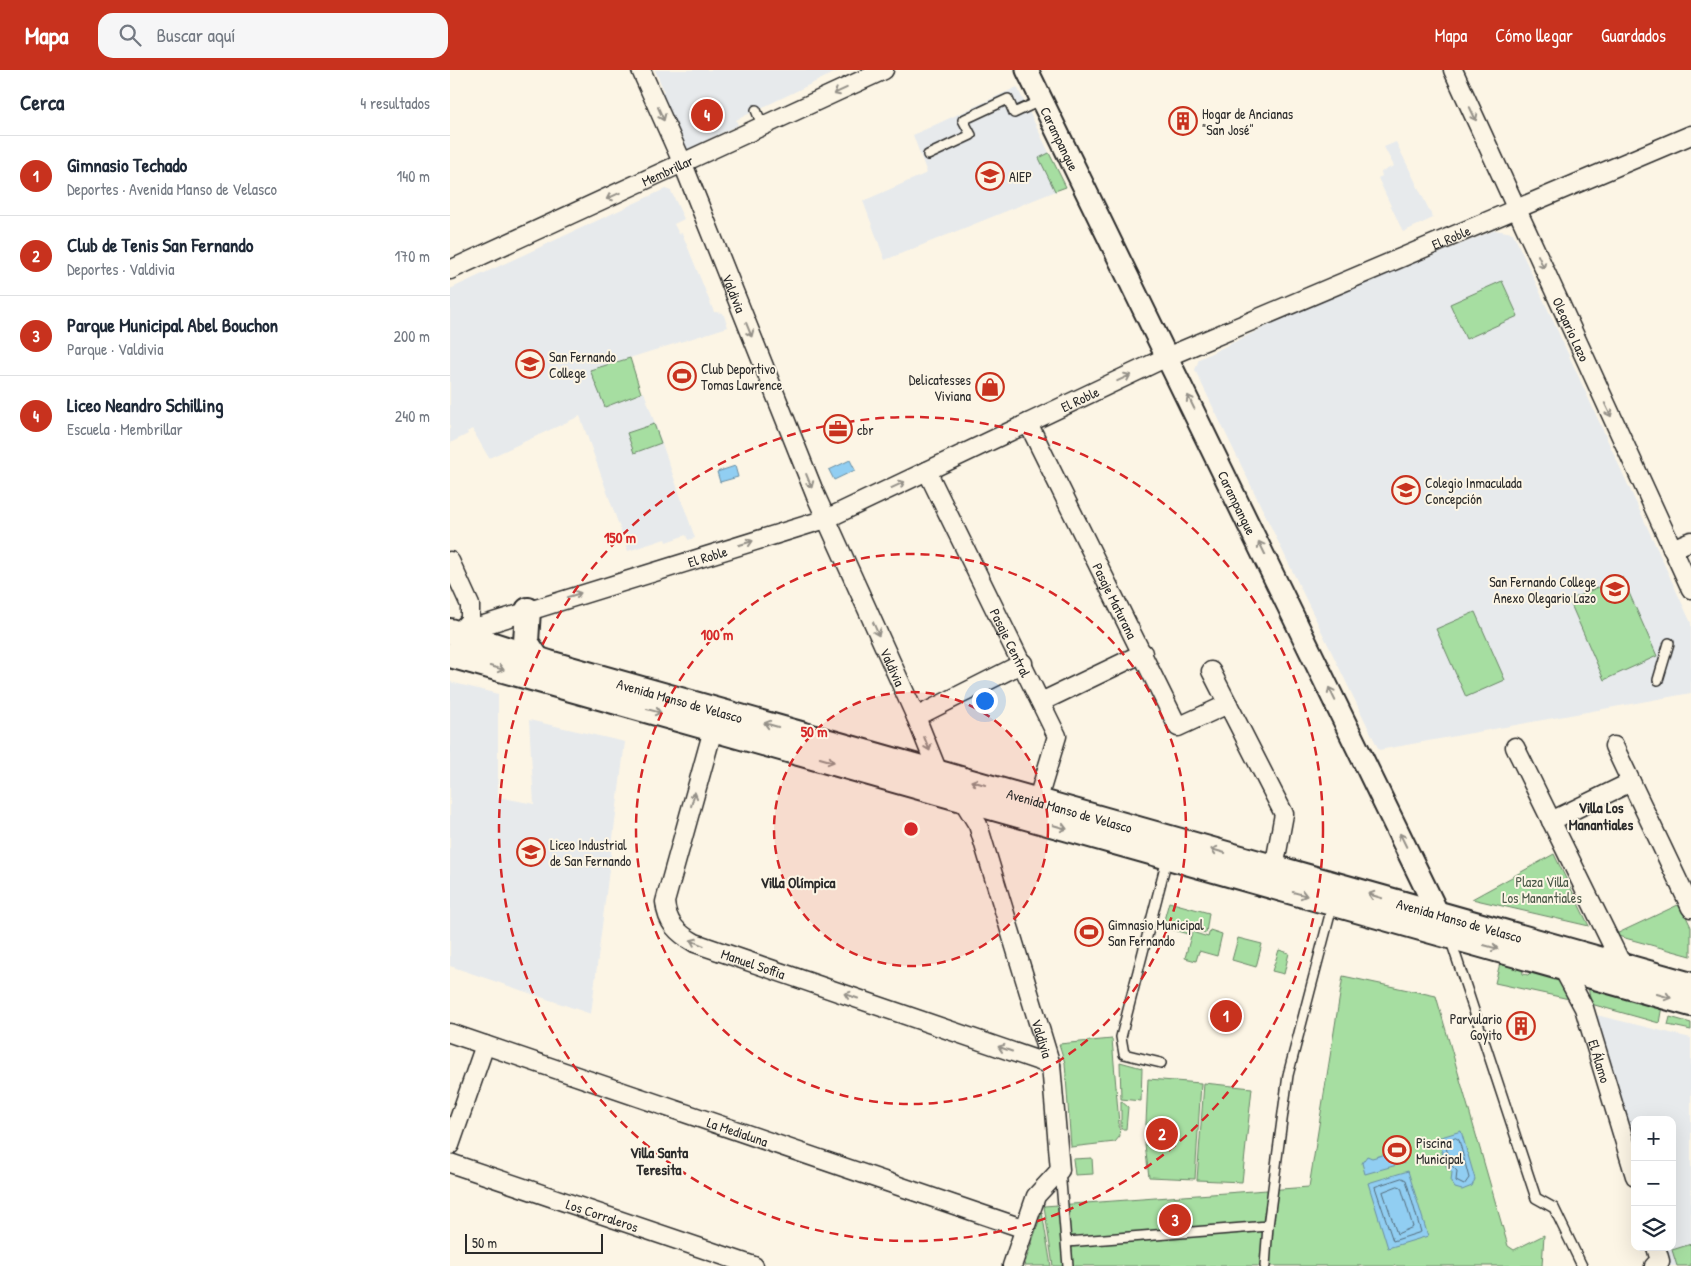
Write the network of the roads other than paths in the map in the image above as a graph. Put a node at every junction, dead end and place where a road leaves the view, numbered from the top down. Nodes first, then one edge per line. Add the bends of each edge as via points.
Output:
1 (641, 70) edge
2 (884, 70) edge
3 (1027, 70) edge
4 (1453, 70) edge
5 (1042, 100) junction
6 (756, 110) dead end
7 (763, 126) junction
8 (1691, 135) edge
9 (928, 155) dead end
10 (683, 164) junction
11 (1518, 208) junction
12 (450, 270) edge
13 (1168, 356) junction
14 (1028, 423) junction
15 (927, 471) junction
16 (826, 518) junction
17 (1691, 541) edge
18 (1672, 549) junction
19 (450, 561) edge
20 (1691, 589) edge
21 (528, 610) junction
22 (452, 638) edge
23 (1669, 643) dead end
24 (1143, 653) junction
25 (450, 655) edge
26 (538, 660) junction
27 (1023, 663) junction
28 (1211, 671) dead end
29 (1658, 680) dead end
30 (1041, 702) junction
31 (1228, 704) junction
32 (916, 717) junction
33 (716, 719) junction
34 (1614, 746) dead end
35 (1515, 747) dead end
36 (938, 772) junction
37 (1631, 782) junction
38 (962, 800) junction
39 (1035, 810) junction
40 (1551, 820) junction
41 (1170, 848) junction
42 (1272, 877) junction
43 (1335, 894) junction
44 (1691, 908) edge
45 (1444, 926) junction
46 (1564, 958) junction
47 (1622, 964) junction
48 (1691, 985) edge
49 (1633, 988) junction
50 (1691, 1004) edge
51 (450, 1032) edge
52 (485, 1045) junction
53 (1161, 1063) dead end
54 (1051, 1065) junction
55 (450, 1145) edge
56 (450, 1163) edge
57 (1631, 1163) edge
58 (1060, 1170) junction
59 (1268, 1226) junction
60 (1025, 1228) junction
61 (1067, 1242) junction
62 (1657, 1251) edge
63 (1575, 1252) junction
64 (754, 1266) edge
65 (1012, 1266) edge
66 (1068, 1266) edge
67 (1265, 1266) edge
68 (1574, 1266) edge
69 (1582, 1266) edge
70 (1654, 1266) edge

1 -> 10 street, Valdivia
2 -> 7 street, Membrillar
3 - 5 street, Carampangue
4 -> 11 street, Olegario Lazo
5 - 9 lane via 1014,113 1008,99 963,120 971,135
5 - 13 street, Carampangue
6 - 7 lane
7 - 10 street, Membrillar
8 - 11 street, El Roble
10 -> 12 street, Membrillar
10 -> 16 street, Valdivia
11 - 13 street, El Roble
11 -> 18 street, Olegario Lazo
14 -> 13 street, El Roble
45 -> 13 street, Carampangue
14 - 15 street, El Roble
14 - 24 street, Pasaje Maturana
16 -> 15 street, El Roble
15 - 27 street, Pasaje Central
21 -> 16 street, El Roble
16 -> 32 street, Valdivia
17 - 18 street
18 - 20 street, Olegario Lazo
19 - 22 street via 470,605 470,620
21 - 22 street, El Roble
21 - 26 main road via 526,642
22 - 26 main road, Avenida Manso de Velasco
23 - 29 lane
24 - 30 street
24 - 31 street, Pasaje Maturana via 1178,728
25 -> 33 main road, Avenida Manso de Velasco
26 - 33 main road, Avenida Manso de Velasco
27 - 30 street, Pasaje Central
27 - 32 street
28 - 31 street
30 - 39 street, Pasaje Central via 1057,736
31 - 42 street via 1284,814
32 -> 36 street, Valdivia
36 -> 33 main road, Avenida Manso de Velasco
33 -> 38 main road, Avenida Manso de Velasco
54 -> 33 street, Manuel Soffia via 704,946 679,934 669,920 666,902
34 - 37 street
35 - 40 street
36 - 38 street, Valdivia
39 -> 36 main road, Avenida Manso de Velasco
37 - 40 street
37 - 44 street
38 - 39 main road, Avenida Manso de Velasco
38 - 54 street, Valdivia via 978,825
39 - 41 main road, Avenida Manso de Velasco
40 - 47 street
41 - 42 main road, Avenida Manso de Velasco
41 - 53 lane via 1121,1037 1124,1054
42 - 43 main road, Avenida Manso de Velasco
43 - 45 main road, Avenida Manso de Velasco
43 - 59 lane via 1288,1075
45 - 46 main road, Avenida Manso de Velasco
45 - 63 lane via 1536,1198 1554,1208
46 - 47 main road, Avenida Manso de Velasco
46 - 49 main road, Avenida Manso de Velasco
46 - 57 street, El Álamo via 1584,1008
47 - 48 main road, Avenida Manso de Velasco
47 - 49 street
49 -> 50 main road, Avenida Manso de Velasco
51 - 52 street, La Medialuna
52 - 55 street
52 - 60 street, La Medialuna
54 - 58 street, Valdivia
56 - 64 street, Los Corraleros
58 - 60 street via 1036,1196
58 - 61 lane
59 - 61 lane
59 - 67 lane
60 - 65 street
61 - 66 lane
62 - 70 street via 1660,1261
63 - 68 lane
63 - 69 lane

